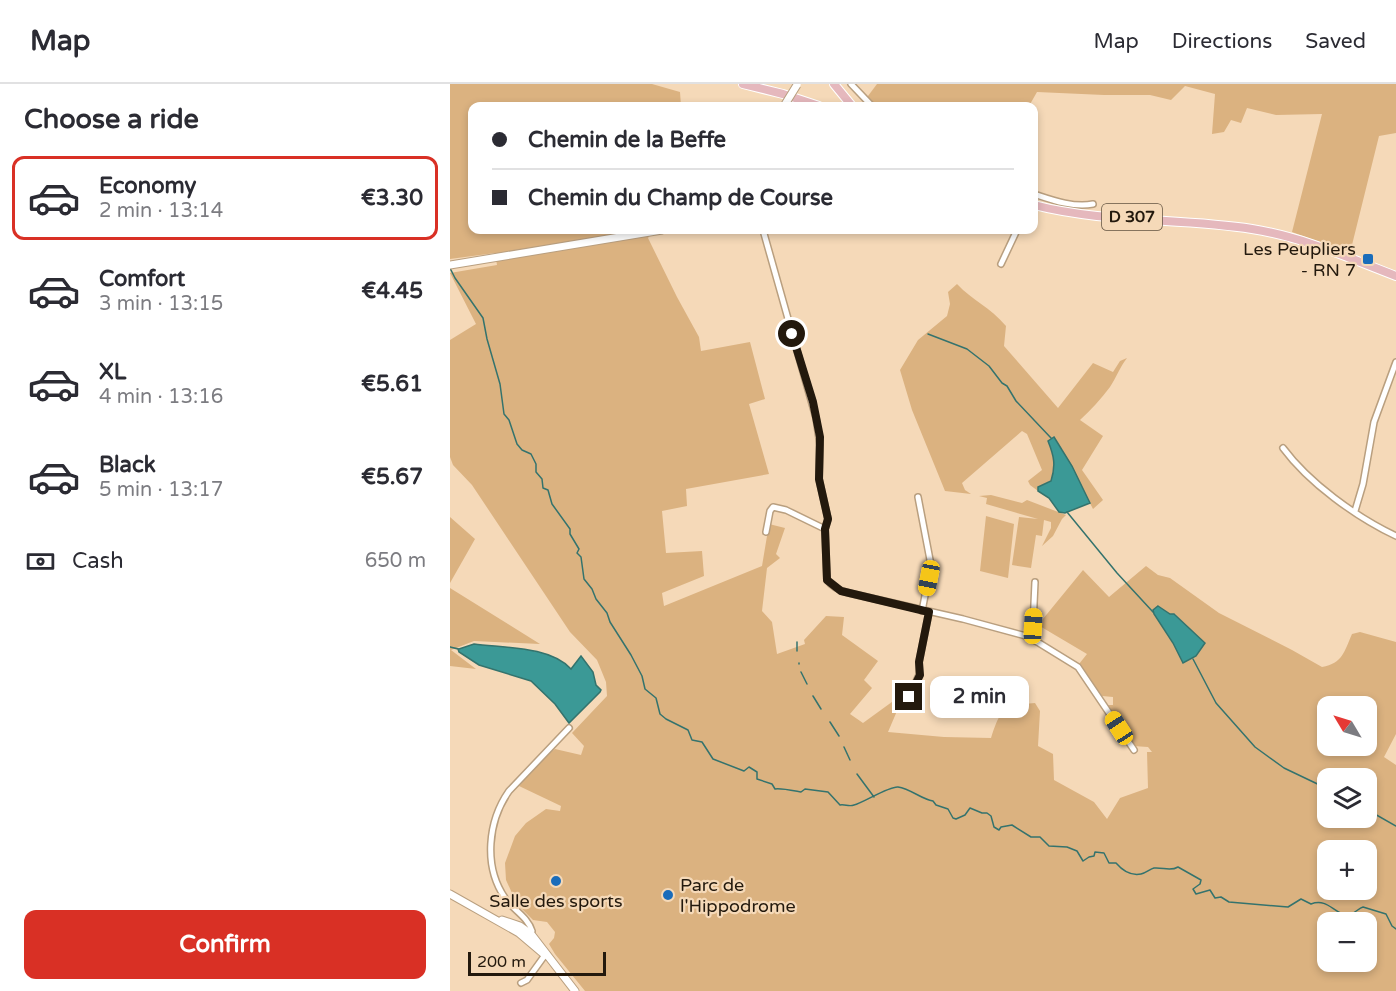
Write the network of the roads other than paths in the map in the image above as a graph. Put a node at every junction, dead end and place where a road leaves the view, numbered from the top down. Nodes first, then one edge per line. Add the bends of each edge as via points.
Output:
1 (743, 84) edge
2 (834, 84) edge
3 (851, 84) edge
4 (797, 85) edge
5 (786, 102) edge
6 (807, 102) edge
7 (849, 102) edge
8 (868, 102) edge
9 (1038, 195) edge
10 (1093, 204) dead end
11 (1038, 208) edge
12 (638, 234) edge
13 (763, 234) edge
14 (1015, 234) edge
15 (1001, 264) dead end
16 (451, 265) edge
17 (1396, 276) edge
18 (1396, 362) edge
19 (1283, 448) dead end
20 (918, 497) dead end
21 (1355, 511) junction
22 (825, 529) junction
23 (766, 532) dead end
24 (1396, 536) edge
25 (1035, 582) dead end
26 (926, 611) junction
27 (1026, 636) junction
28 (909, 697) dead end
29 (568, 728) dead end
30 (1134, 750) dead end
31 (450, 894) edge
32 (520, 914) junction
33 (519, 930) junction
34 (529, 937) junction
35 (545, 955) junction
36 (521, 983) dead end
37 (575, 991) edge

1 - 6 main road
2 - 7 main road
3 - 8 street
4 - 5 street, bridge
9 - 10 street via 1059,202
11 - 17 main road, D 307 via 1275,233
12 - 16 street
13 - 22 street via 814,407 820,437 819,479 828,519
14 - 15 street
18 - 21 street via 1374,422
19 - 21 street via 1308,476
20 - 26 street via 931,565
21 - 24 street
22 - 23 street via 773,507
22 - 26 street via 830,584 841,591
25 - 27 street via 1033,626
26 - 27 street
26 - 28 street via 920,675
27 - 30 street via 1078,667
29 - 32 street via 510,791 494,825 490,843 496,883
31 - 33 street
32 - 33 street
32 - 34 street via 530,924
33 - 34 street
34 - 35 street
35 - 36 street
35 - 37 street

